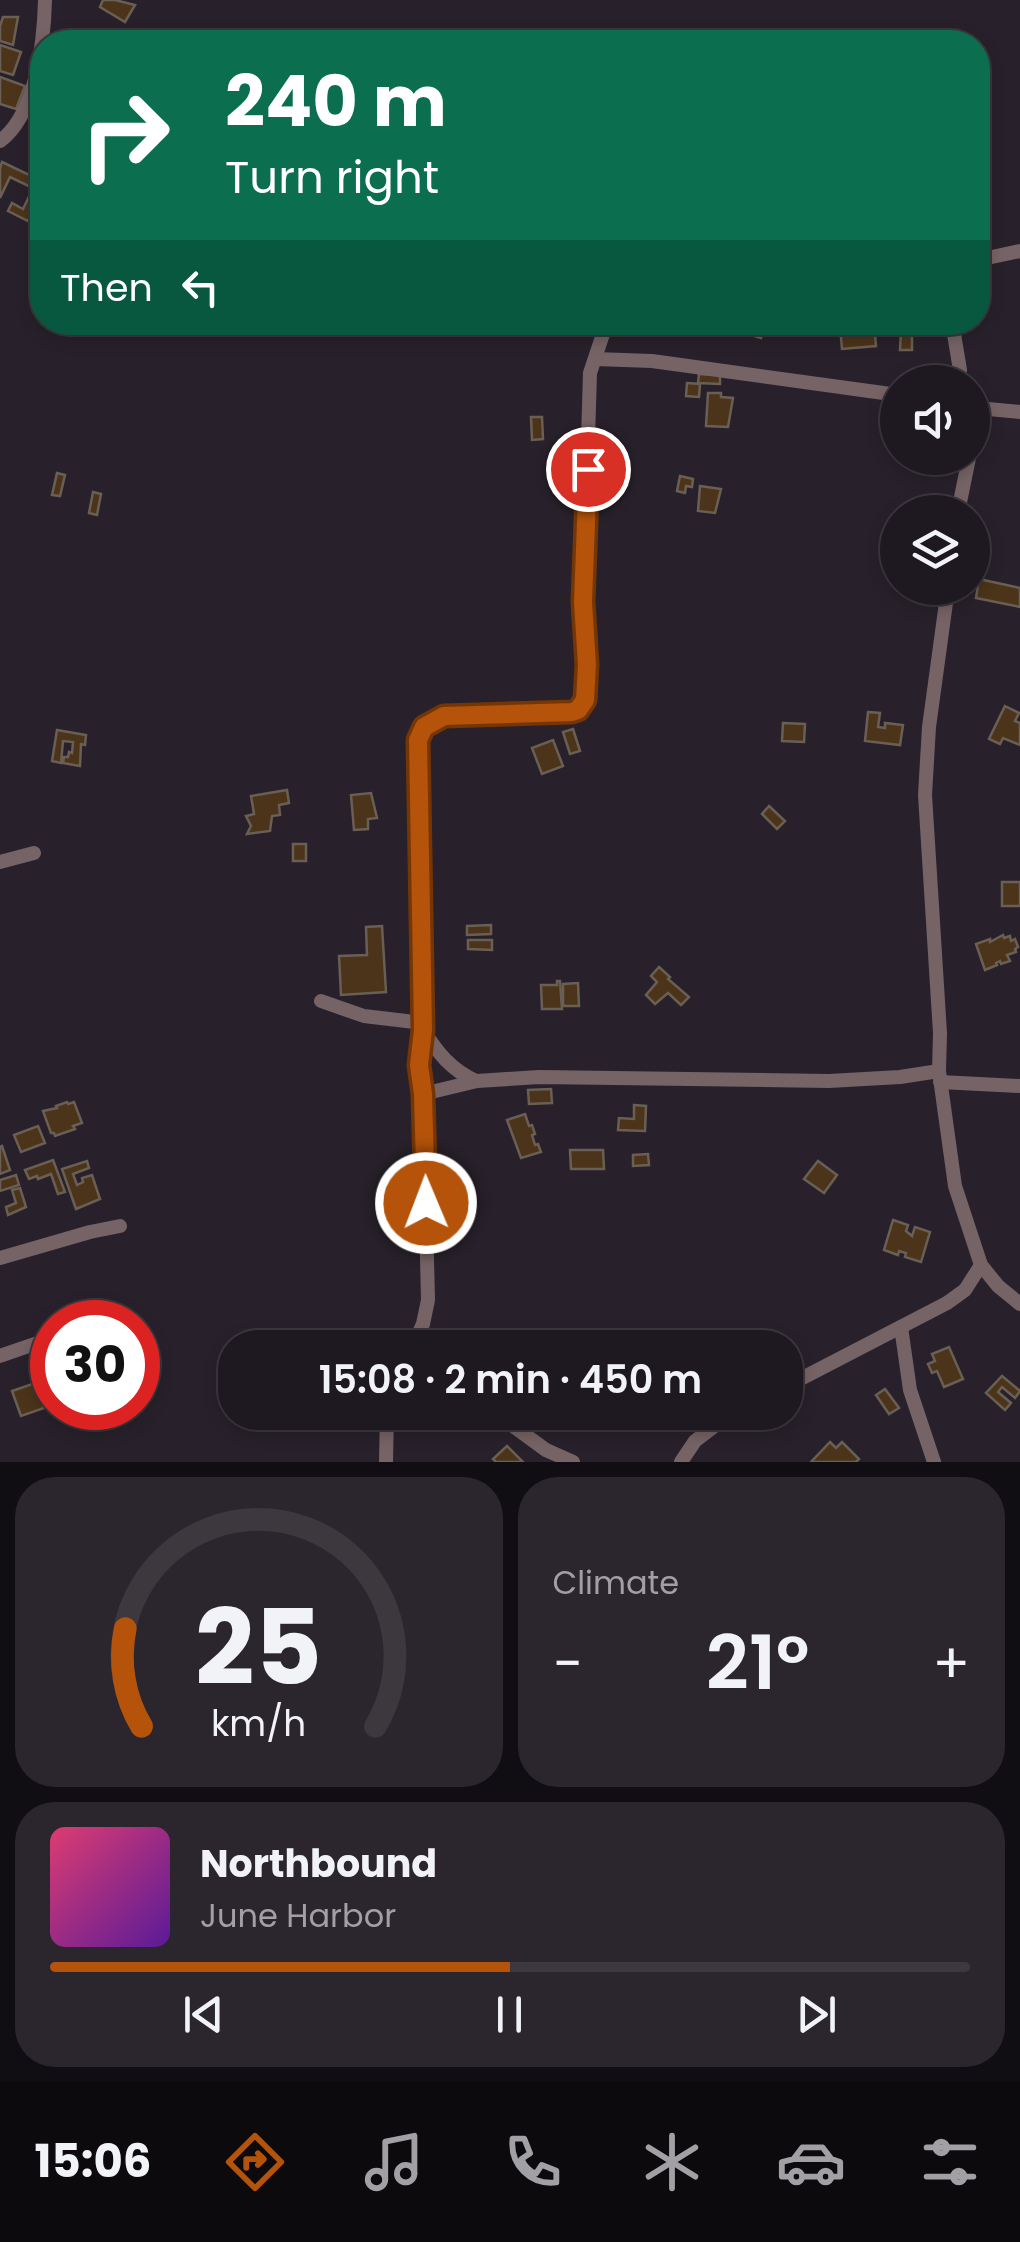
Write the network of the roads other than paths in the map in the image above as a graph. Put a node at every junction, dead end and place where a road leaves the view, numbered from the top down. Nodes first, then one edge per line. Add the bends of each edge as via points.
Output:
1 (45, 0) edge
2 (43, 30) edge
3 (30, 90) edge
4 (0, 141) edge
5 (1020, 251) edge
6 (990, 257) edge
7 (603, 335) edge
8 (954, 335) edge
9 (595, 360) junction
10 (959, 365) edge
11 (880, 393) edge
12 (990, 408) edge
13 (1020, 412) edge
14 (946, 605) edge
15 (34, 853) dead end
16 (0, 862) edge
17 (321, 1001) dead end
18 (423, 1026) junction
19 (940, 1077) junction
20 (476, 1081) junction
21 (1020, 1086) edge
22 (423, 1094) junction
23 (120, 1226) dead end
24 (0, 1258) edge
25 (981, 1266) junction
26 (1020, 1304) edge
27 (901, 1327) junction
28 (420, 1330) edge
29 (30, 1346) edge
30 (0, 1356) edge
31 (803, 1378) edge
32 (387, 1430) edge
33 (519, 1430) edge
34 (709, 1430) edge
35 (386, 1462) edge
36 (572, 1462) edge
37 (682, 1462) edge
38 (934, 1462) edge

1 - 2 street
3 - 4 street via 16,126
5 - 6 street
7 - 9 street
8 - 10 street
9 - 11 street
9 - 18 street via 585,700 572,712 444,716 424,727 418,740
12 - 13 street
14 - 19 street via 926,795
15 - 16 street
17 - 18 street
18 - 20 street via 448,1064
18 - 22 street
19 - 20 street
19 - 21 street
19 - 25 street via 955,1186
20 - 22 street
22 - 28 street via 428,1300
23 - 24 street
25 - 26 street
25 - 27 street via 947,1304
27 - 31 street
27 - 38 street via 910,1390
29 - 30 street
32 - 35 street
33 - 36 street
34 - 37 street

